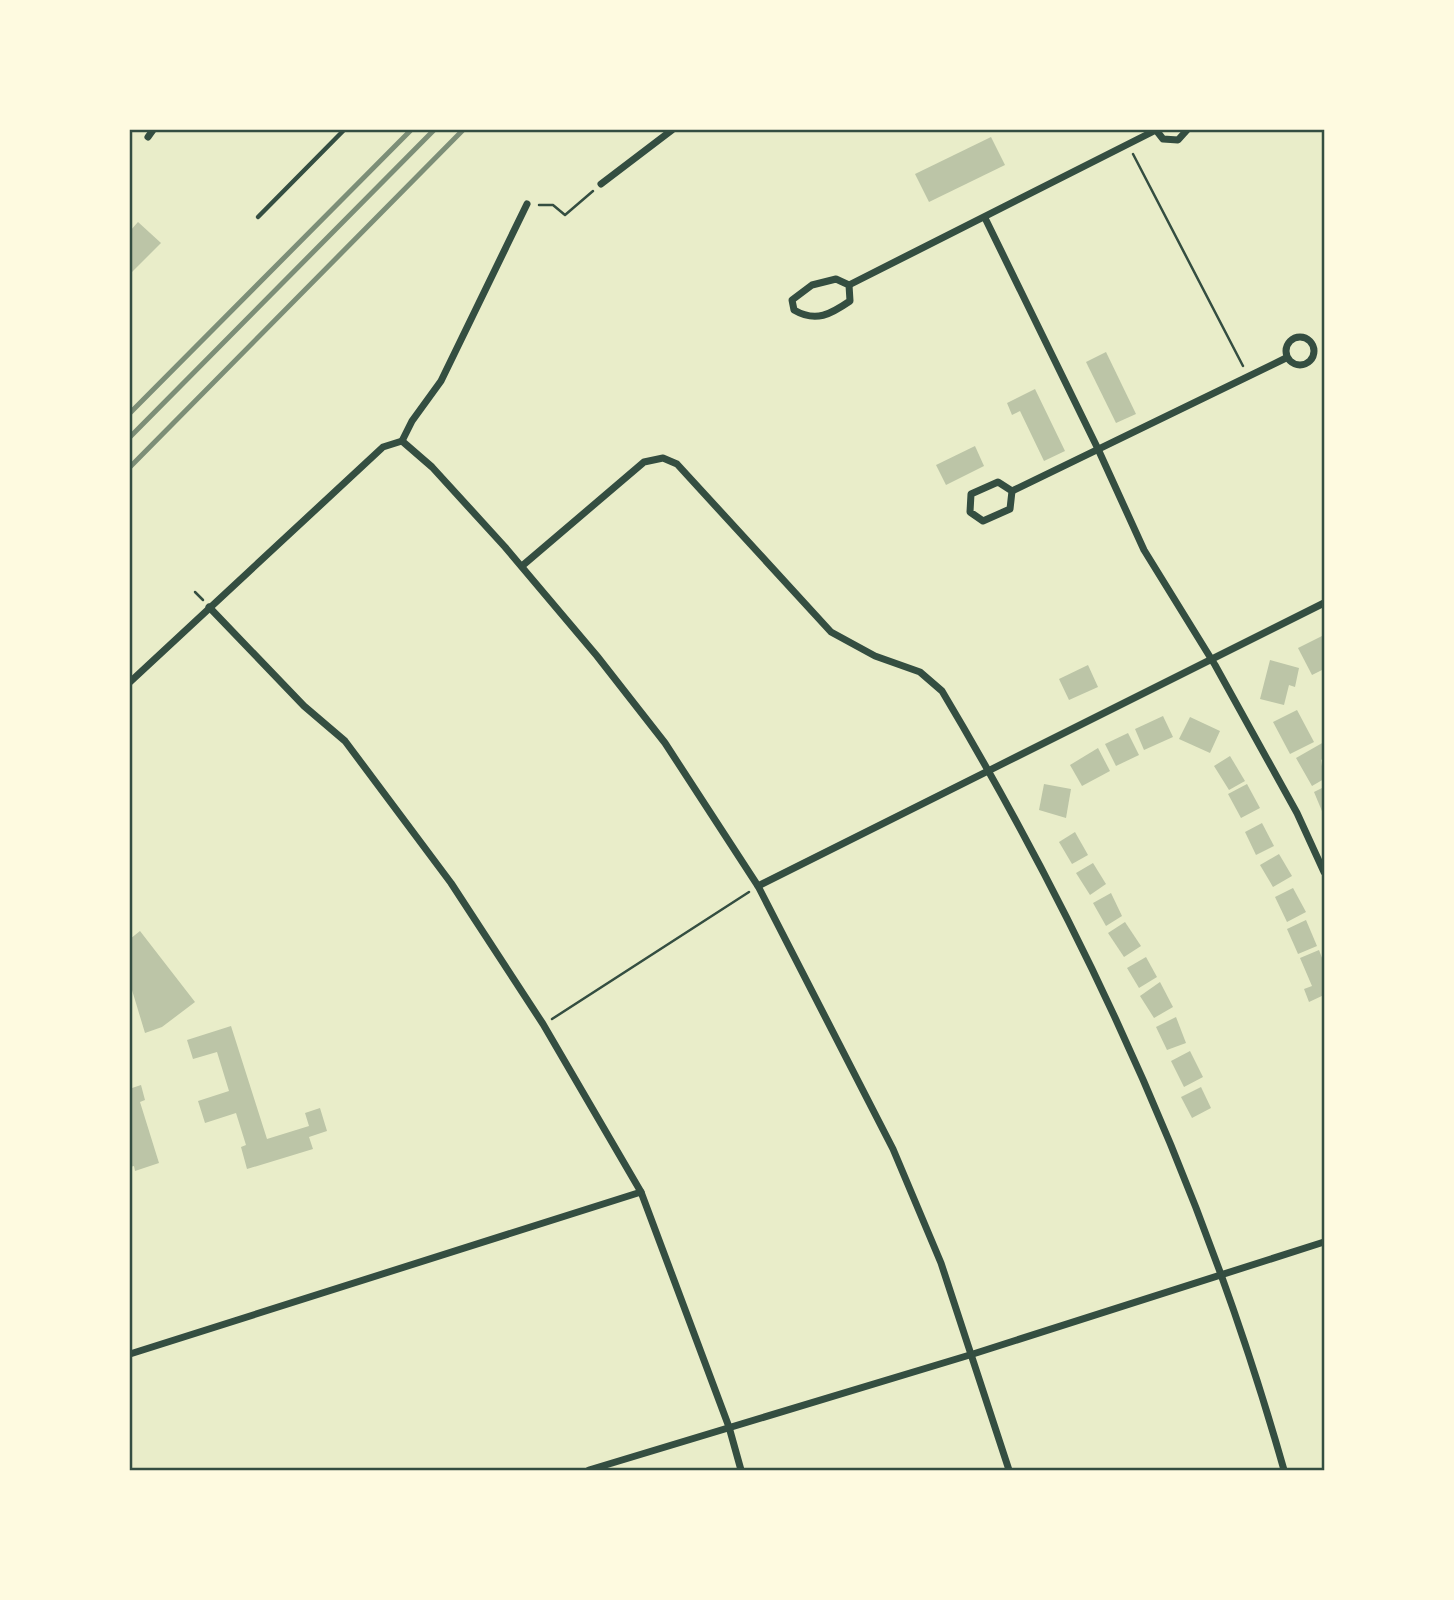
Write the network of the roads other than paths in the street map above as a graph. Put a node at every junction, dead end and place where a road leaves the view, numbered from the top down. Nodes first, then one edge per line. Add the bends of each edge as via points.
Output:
1 (153, 130) edge
2 (344, 130) edge
3 (672, 130) edge
4 (1156, 130) edge
5 (1187, 130) edge
6 (148, 136) dead end
7 (601, 184) road end
8 (527, 204) dead end
9 (258, 217) dead end
10 (985, 218) junction
11 (849, 285) junction
12 (1286, 358) junction
13 (402, 441) junction
14 (1098, 449) junction
15 (1012, 491) junction
16 (522, 566) junction
17 (1325, 603) edge
18 (209, 607) junction
19 (1212, 659) junction
20 (130, 682) edge
21 (989, 770) junction
22 (1325, 872) edge
23 (758, 886) junction
24 (641, 1192) junction
25 (1325, 1242) edge
26 (1220, 1276) junction
27 (130, 1354) edge
28 (973, 1354) junction
29 (729, 1427) junction
30 (589, 1471) edge
31 (741, 1471) edge
32 (1009, 1471) edge
33 (1284, 1471) edge

1 - 6 street
2 - 9 lane
3 - 7 street
4 - 5 street via 1163,139 1178,140
4 - 10 street
8 - 13 street via 440,381
10 - 11 street
10 - 14 street
11 - 11 street via 850,301 831,314 816,318 794,310 792,300 812,285 836,279
12 - 12 street via 1292,364 1306,365 1314,355 1314,345 1306,337 1295,337 1285,347
12 - 14 street
13 - 16 street via 432,467
13 - 18 street via 383,447
14 - 15 street
14 - 19 street via 1144,550
15 - 15 street via 1010,509 983,521 970,512 971,494 998,481
16 - 21 street via 643,462 663,458 677,464 831,632 920,672 942,691
16 - 23 street via 664,743
17 - 19 street
18 - 20 street
18 - 24 street via 304,706 345,741 451,883 543,1024
19 - 21 street
19 - 22 street
21 - 23 street
21 - 26 street via 1086,951 1130,1045
23 - 28 street via 893,1149
24 - 27 street
24 - 29 street
25 - 26 street
26 - 28 street
26 - 33 street via 1258,1380
28 - 29 street
28 - 32 street
29 - 30 street
29 - 31 street

